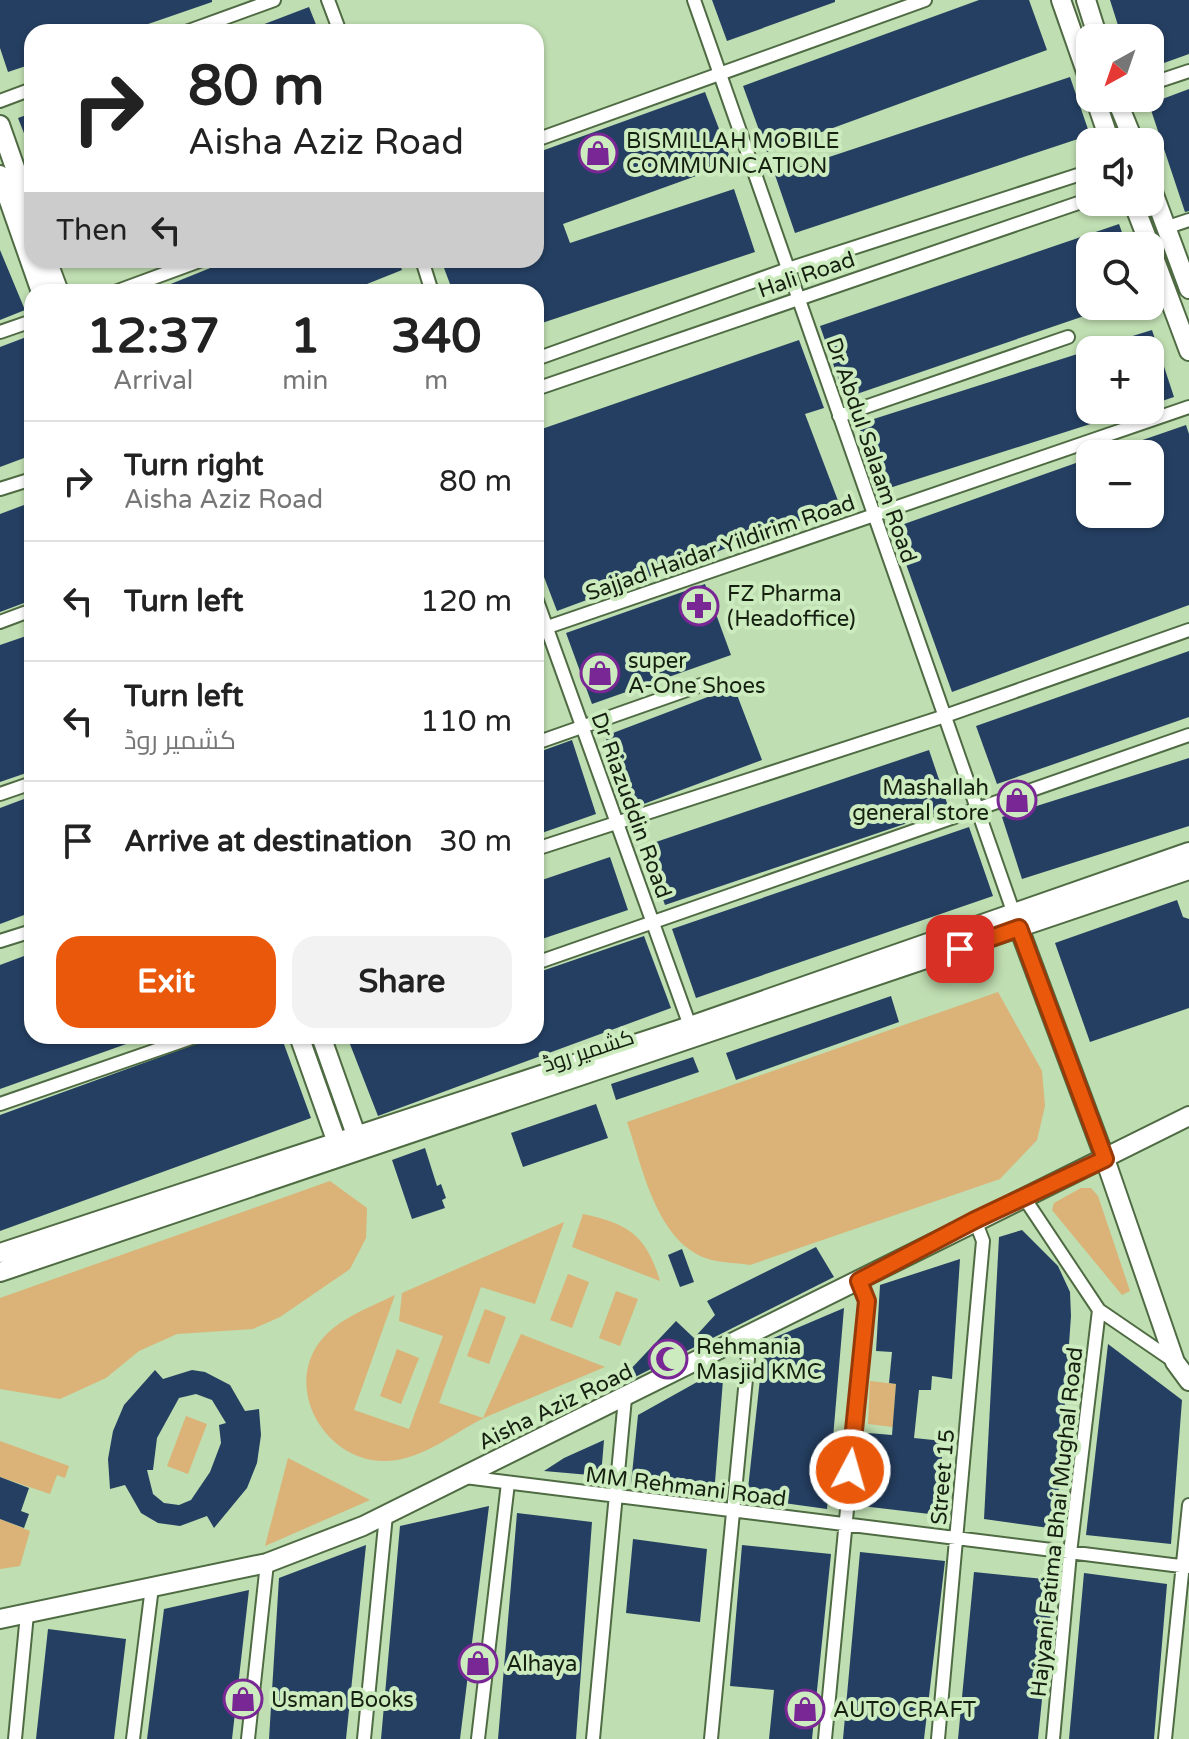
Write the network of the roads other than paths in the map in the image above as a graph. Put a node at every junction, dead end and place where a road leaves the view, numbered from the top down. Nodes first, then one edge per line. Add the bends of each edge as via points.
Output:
1 (274, 0) edge
2 (328, 0) edge
3 (694, 0) edge
4 (925, 0) edge
5 (1061, 0) edge
6 (1086, 0) edge
7 (208, 24) edge
8 (337, 24) edge
9 (1094, 24) edge
10 (1076, 43) edge
11 (1189, 71) edge
12 (720, 75) junction
13 (1164, 79) edge
14 (24, 92) edge
15 (0, 101) edge
16 (0, 125) edge
17 (544, 137) edge
18 (1076, 176) edge
19 (1, 181) edge
20 (24, 193) edge
21 (1076, 204) edge
22 (1161, 216) edge
23 (1189, 220) edge
24 (1165, 228) junction
25 (24, 232) edge
26 (180, 268) edge
27 (788, 269) junction
28 (137, 284) edge
29 (1164, 284) edge
30 (1189, 289) edge
31 (798, 298) junction
32 (24, 324) edge
33 (0, 332) edge
34 (1068, 337) dead end
35 (1189, 351) edge
36 (544, 356) edge
37 (544, 386) edge
38 (1189, 407) edge
39 (839, 416) junction
40 (24, 482) edge
41 (0, 489) edge
42 (874, 516) junction
43 (24, 613) edge
44 (0, 622) edge
45 (544, 628) edge
46 (1189, 630) edge
47 (544, 636) edge
48 (701, 685) dead end
49 (945, 716) junction
50 (583, 726) junction
51 (1189, 735) edge
52 (544, 740) edge
53 (24, 786) edge
54 (0, 794) edge
55 (976, 807) junction
56 (617, 822) junction
57 (544, 846) edge
58 (1189, 852) edge
59 (1189, 870) edge
60 (1017, 921) junction
61 (653, 925) junction
62 (24, 934) edge
63 (0, 941) edge
64 (544, 960) edge
65 (690, 1026) junction
66 (174, 1044) edge
67 (302, 1044) edge
68 (324, 1044) edge
69 (0, 1104) edge
70 (1189, 1116) edge
71 (359, 1144) junction
72 (340, 1150) junction
73 (1105, 1159) junction
74 (1023, 1196) junction
75 (975, 1220) junction
76 (0, 1253) edge
77 (0, 1272) edge
78 (859, 1281) junction
79 (1099, 1310) junction
80 (741, 1340) junction
81 (1175, 1362) junction
82 (1189, 1381) edge
83 (625, 1398) junction
84 (465, 1477) junction
85 (508, 1483) junction
86 (615, 1497) junction
87 (1189, 1505) edge
88 (733, 1513) junction
89 (386, 1515) junction
90 (844, 1526) junction
91 (956, 1539) junction
92 (1070, 1553) junction
93 (267, 1563) junction
94 (1186, 1566) edge
95 (152, 1587) junction
96 (27, 1614) junction
97 (0, 1619) edge
98 (15, 1739) edge
99 (133, 1739) edge
100 (248, 1739) edge
101 (364, 1739) edge
102 (478, 1739) edge
103 (593, 1739) edge
104 (711, 1739) edge
105 (825, 1739) edge
106 (938, 1739) edge
107 (1053, 1739) edge
108 (1165, 1739) edge

1 - 7 street
2 - 8 street
3 - 12 street, Dr Abdul Salaam Road
4 - 12 street
5 - 10 main road
6 - 9 main road
11 - 13 street
12 - 17 street
12 - 27 street, Dr Abdul Salaam Road
14 - 15 street
16 - 20 main road
18 - 27 street, Hali Road
19 - 25 main road
21 - 31 street, Hali Road
22 - 24 main road
23 - 24 street
24 - 30 main road
26 - 28 street
27 - 31 street, Dr Abdul Salaam Road
27 - 36 street, Hali Road
29 - 35 main road
31 - 37 street, Hali Road
31 - 39 street, Dr Abdul Salaam Road
32 - 33 street
34 - 39 street
38 - 42 street, Sajjad Haidar Yildirim Road
39 - 42 street, Dr Abdul Salaam Road
40 - 41 street
42 - 45 street, Sajjad Haidar Yildirim Road
42 - 49 street, Dr Abdul Salaam Road
43 - 44 street
46 - 49 street
47 - 50 street, Dr Riazuddin Road
48 - 50 street
49 - 55 street, Dr Abdul Salaam Road
49 - 56 street
50 - 52 street
50 - 56 street, Dr Riazuddin Road
51 - 55 street
53 - 54 street
55 - 60 street, Dr Abdul Salaam Road
55 - 61 street
56 - 57 street
56 - 61 street, Dr Riazuddin Road
58 - 60 main road, کشمیر روڈ
59 - 60 main road, کشمیر روڈ
60 - 65 main road, کشمیر روڈ
60 - 71 main road, کشمیر روڈ
60 - 73 main road
61 - 64 street
61 - 65 street, Dr Riazuddin Road
62 - 63 street
65 - 71 main road, کشمیر روڈ
66 - 69 street
67 - 72 main road
68 - 71 main road
70 - 73 main road, Aisha Aziz Road
71 - 72 main road, کشمیر روڈ
72 - 76 main road, کشمیر روڈ
72 - 77 main road, کشمیر روڈ
73 - 74 main road, Aisha Aziz Road
73 - 81 main road
74 - 75 main road, Aisha Aziz Road
74 - 79 street
75 - 78 main road, Aisha Aziz Road
75 - 91 street, Street 15 via 983,1241
78 - 80 main road, Aisha Aziz Road
78 - 90 street via 867,1301
79 - 81 street
79 - 92 street, Hajyani Fatima Bhai Mughal Road
80 - 83 main road, Aisha Aziz Road
80 - 88 street via 748,1358
81 - 82 main road
83 - 84 main road, Aisha Aziz Road
83 - 86 street
84 - 85 street, MM Rehmani Road
84 - 89 main road, Aisha Aziz Road
85 - 86 street, MM Rehmani Road
85 - 102 street
86 - 88 street, MM Rehmani Road
86 - 103 street
87 - 94 street
88 - 90 street, MM Rehmani Road
88 - 104 street
89 - 93 main road, Aisha Aziz Road
89 - 101 street
90 - 91 street, MM Rehmani Road
90 - 105 street
91 - 92 street, MM Rehmani Road
91 - 106 street, Street 15
92 - 94 street, MM Rehmani Road
92 - 107 street, Hajyani Fatima Bhai Mughal Road
93 - 95 main road, Aisha Aziz Road
93 - 100 street
94 - 108 street
95 - 96 main road, Aisha Aziz Road
95 - 99 street
96 - 97 main road, Aisha Aziz Road
96 - 98 street

